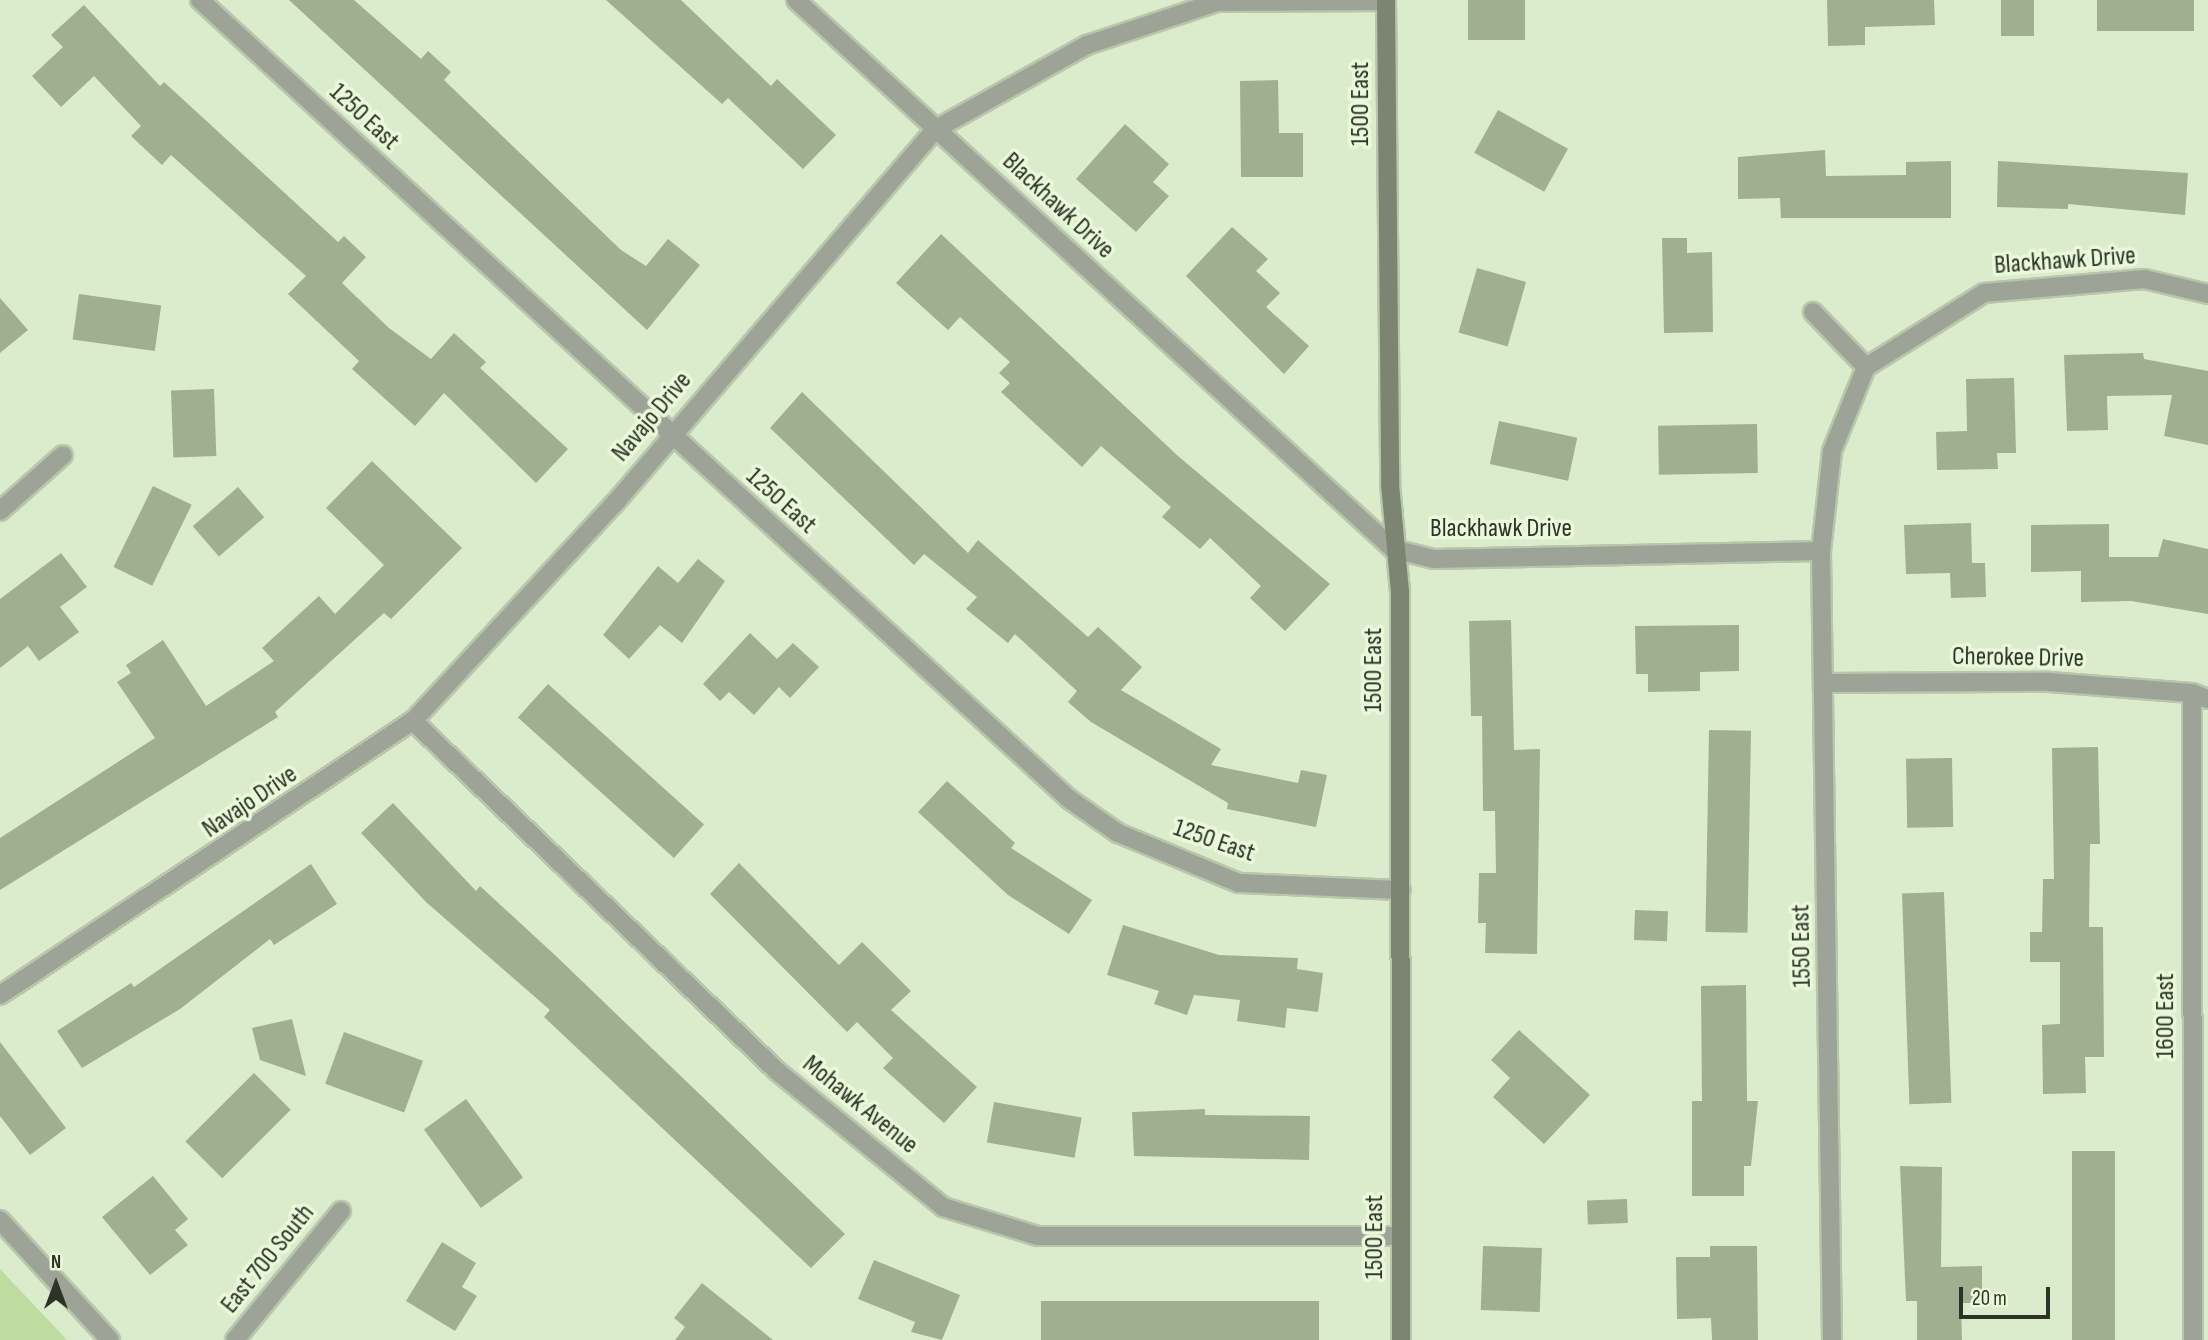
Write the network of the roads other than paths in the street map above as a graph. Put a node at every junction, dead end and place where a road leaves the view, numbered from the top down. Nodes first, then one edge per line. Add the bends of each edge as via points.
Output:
1 (200, 0) edge
2 (796, 0) edge
3 (1386, 1) edge
4 (936, 129) junction
5 (2208, 294) edge
6 (1813, 312) dead end
7 (1866, 367) junction
8 (670, 437) junction
9 (63, 455) dead end
10 (0, 511) edge
11 (1392, 550) junction
12 (1821, 551) junction
13 (1825, 683) junction
14 (2200, 696) edge
15 (414, 721) junction
16 (1401, 890) junction
17 (0, 995) edge
18 (341, 1211) dead end
19 (0, 1220) edge
20 (1401, 1236) junction
21 (110, 1340) edge
22 (235, 1340) edge
23 (1401, 1340) edge
24 (1832, 1340) edge
25 (2193, 1340) edge

1 - 8 street, 1250 East
2 - 4 street, Blackhawk Drive
3 - 4 street, Navajo Drive via 1217,2 1087,45
3 - 11 street, 1500 East
4 - 8 street, Navajo Drive
4 - 11 street, Blackhawk Drive
5 - 7 street, Blackhawk Drive via 2144,279 1984,293
6 - 7 street
7 - 12 street via 1832,451
8 - 15 street, Navajo Drive
8 - 16 street, 1250 East via 1069,799 1118,833 1239,883
9 - 10 street
11 - 12 street, Blackhawk Drive via 1434,559
11 - 16 street, 1500 East via 1400,591
12 - 13 street, 1550 East
13 - 14 street, Cherokee Drive via 2049,682
13 - 24 street, 1550 East
14 - 25 street, 1600 East
15 - 17 street, Navajo Drive
15 - 20 street, Mohawk Avenue via 778,1071 943,1207 1038,1236
16 - 20 street, 1500 East
18 - 22 street, East 700 South
19 - 21 street
20 - 23 street, 1500 East

